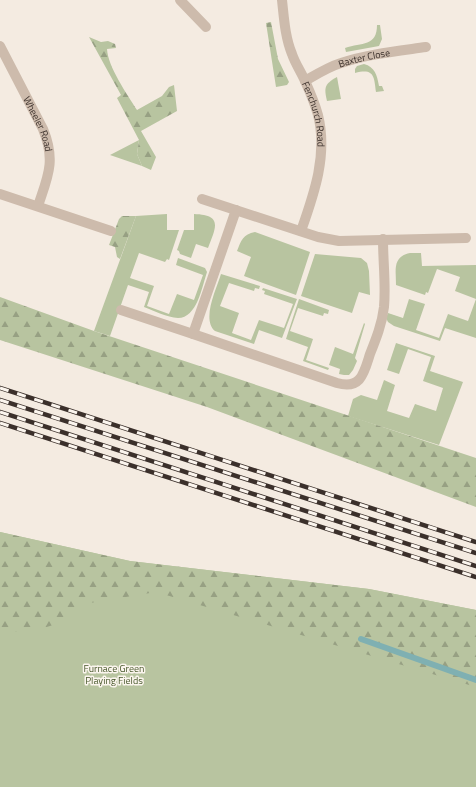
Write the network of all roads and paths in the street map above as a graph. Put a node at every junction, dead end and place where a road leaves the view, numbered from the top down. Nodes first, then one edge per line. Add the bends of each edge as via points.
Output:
1 (180, 0) edge
2 (282, 0) edge
3 (206, 27) dead end
4 (0, 46) edge
5 (426, 47) dead end
6 (305, 81) junction
7 (0, 194) edge
8 (202, 198) dead end
9 (38, 206) junction
10 (236, 210) junction
11 (111, 231) dead end
12 (301, 231) junction
13 (466, 238) dead end
14 (383, 239) junction
15 (121, 310) dead end
16 (193, 334) junction

1 - 3 street
2 - 6 street, Fenchurch Road via 288,43
4 - 9 street, Wheeler Road via 48,141 50,165
5 - 6 street, Baxter Close via 341,63 324,69
6 - 12 street, Fenchurch Road via 318,116 321,152 315,191
7 - 9 street
8 - 10 street
9 - 11 street
10 - 12 street
10 - 16 street
12 - 14 street via 339,240
13 - 14 street
14 - 16 street via 384,308 380,329 364,374 351,385 345,386
15 - 16 street

